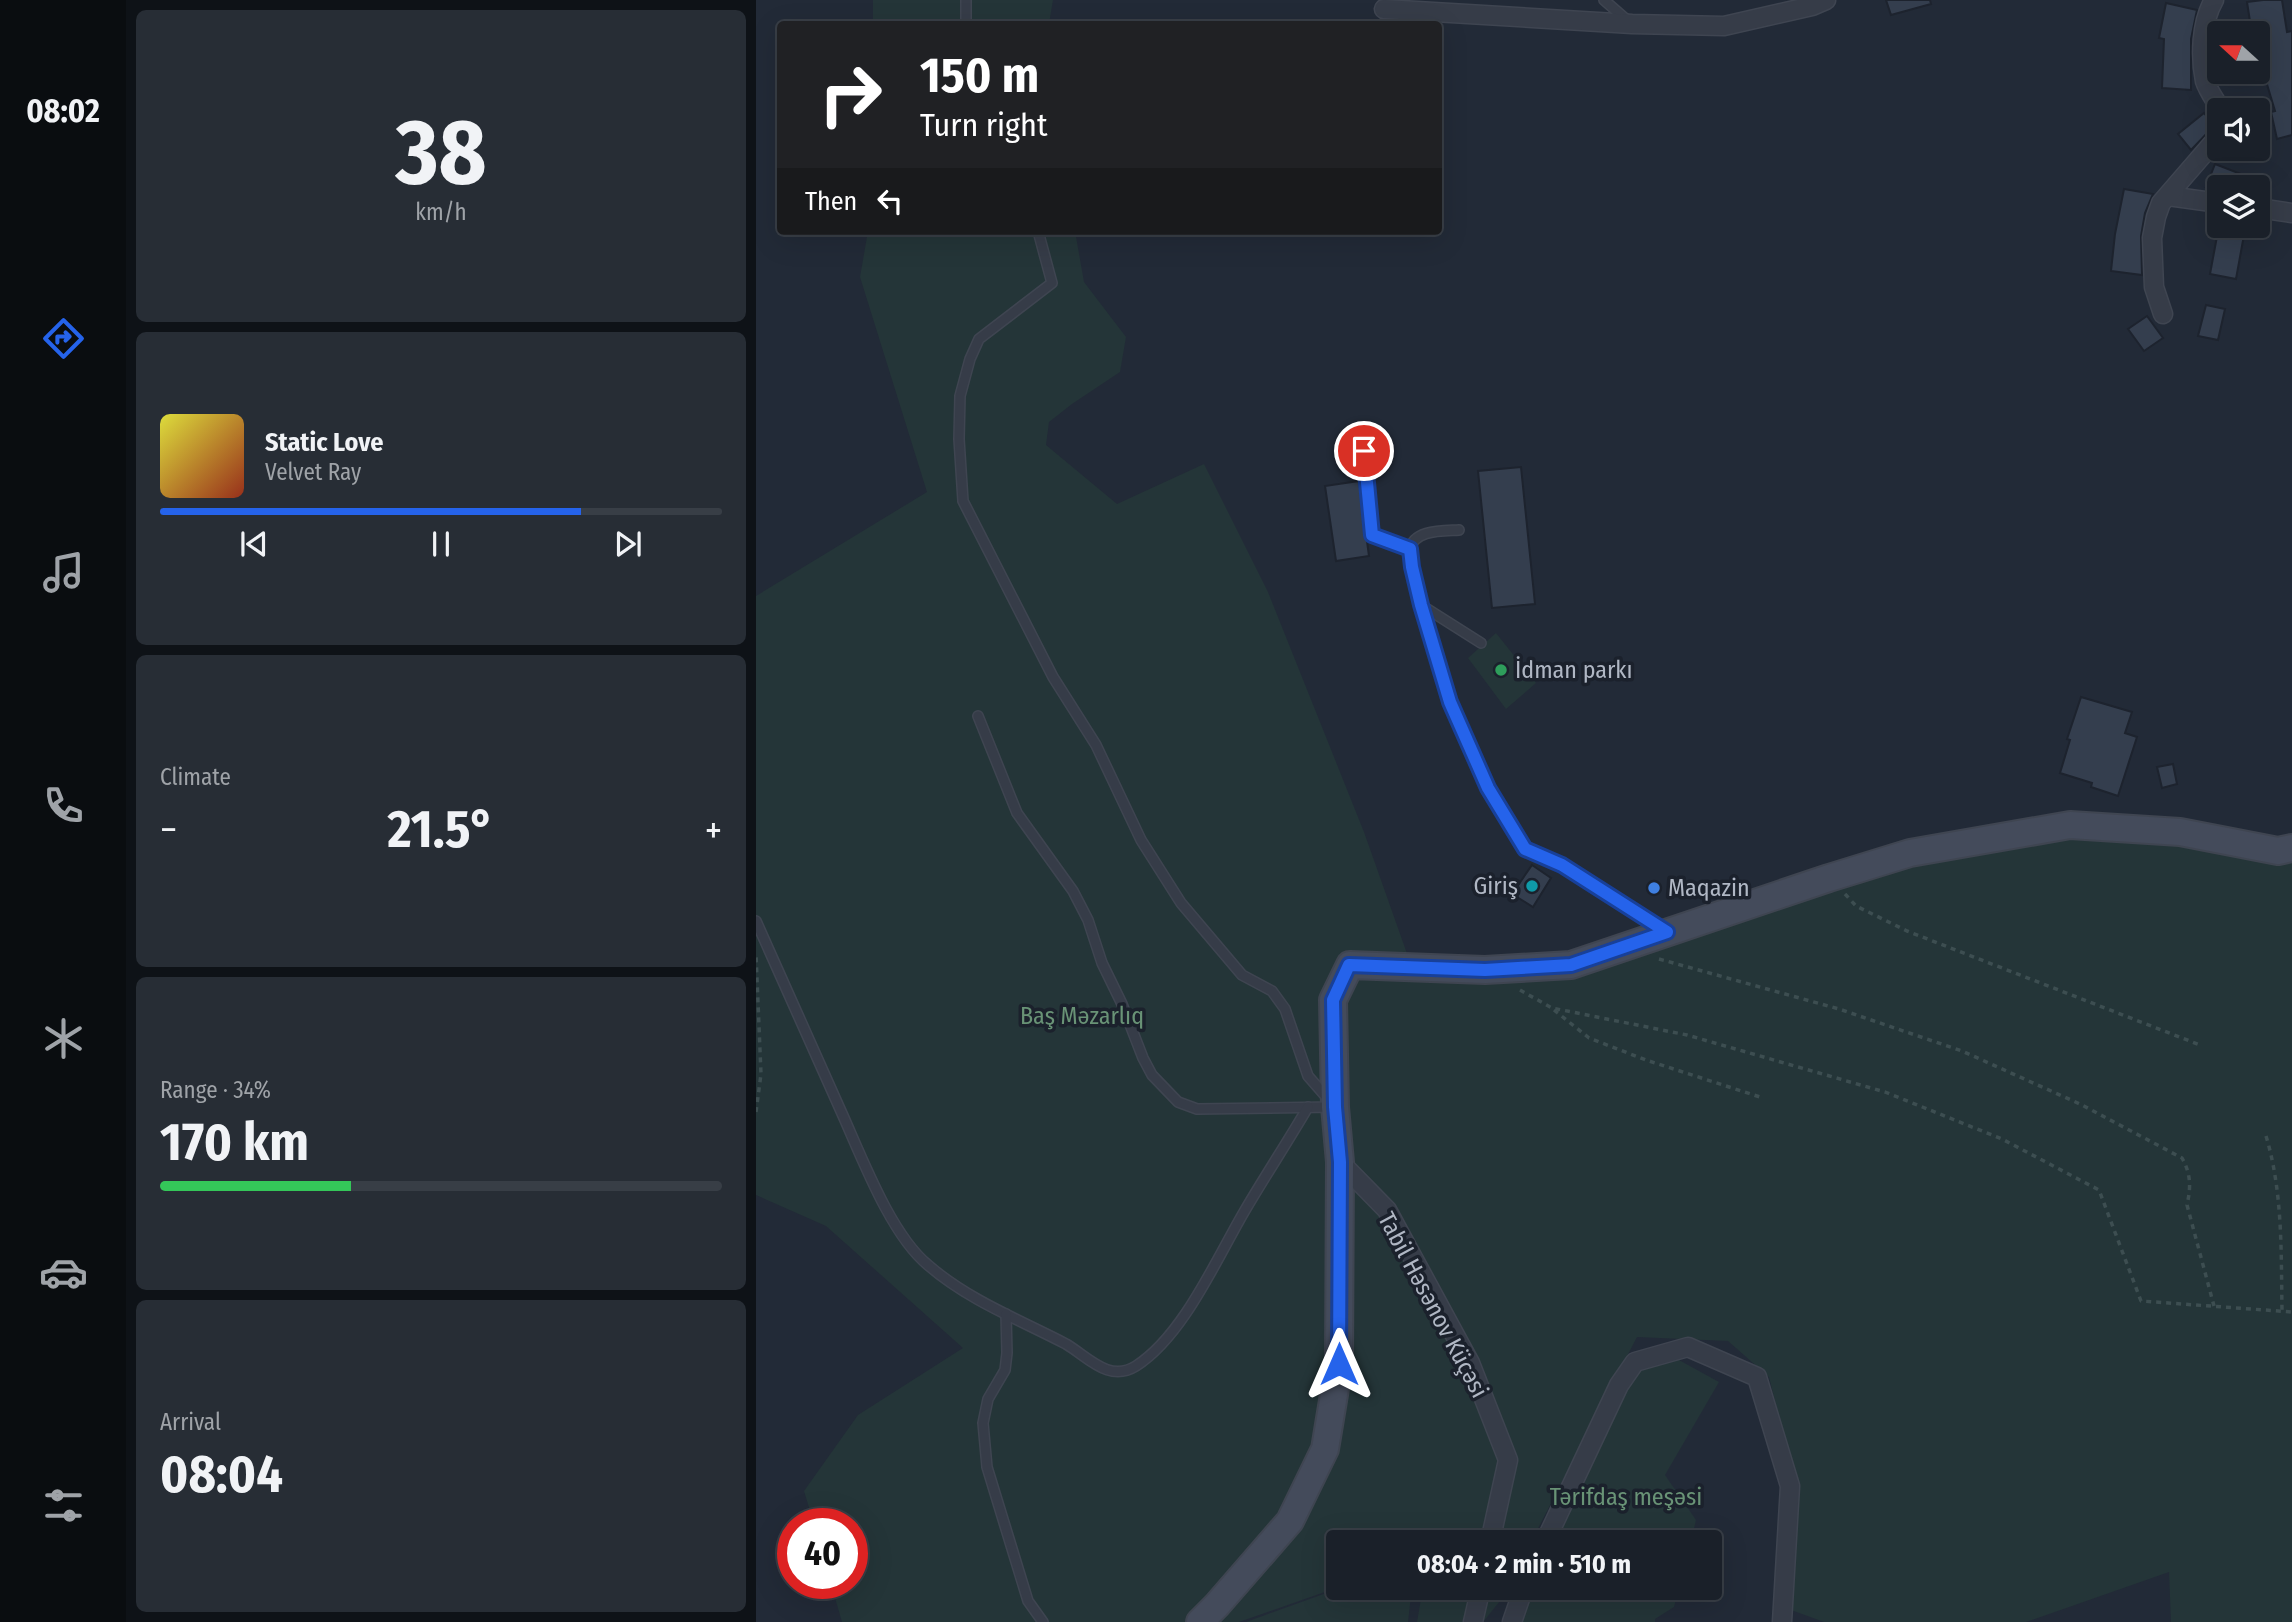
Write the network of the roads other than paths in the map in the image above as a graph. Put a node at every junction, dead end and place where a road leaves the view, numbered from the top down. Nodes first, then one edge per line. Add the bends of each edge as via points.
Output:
1 (966, 0) edge
2 (1604, 0) edge
3 (1826, 0) edge
4 (2214, 0) edge
5 (1384, 9) dead end
6 (966, 21) edge
7 (1632, 24) junction
8 (2214, 98) edge
9 (2207, 150) edge
10 (2168, 196) junction
11 (2207, 201) edge
12 (2270, 210) edge
13 (2292, 213) edge
14 (1039, 235) edge
15 (2163, 314) dead end
16 (1364, 451) dead end
17 (1459, 530) dead end
18 (1410, 549) junction
19 (1421, 605) junction
20 (1481, 643) dead end
21 (978, 716) dead end
22 (2292, 848) edge
23 (756, 921) edge
24 (1667, 932) junction
25 (1308, 1107) junction
26 (1335, 1107) junction
27 (1340, 1162) junction
28 (1006, 1314) junction
29 (1493, 1530) edge
30 (1551, 1530) edge
31 (1478, 1600) edge
32 (1519, 1600) edge
33 (1043, 1622) edge
34 (1200, 1622) edge
35 (1473, 1622) edge
36 (1511, 1622) edge
37 (1782, 1622) edge

1 - 6 lane
2 - 7 lane
3 - 7 street via 1724,26
4 - 8 street via 2202,46 2206,84
5 - 7 street
9 - 10 street
10 - 11 street
10 - 15 street via 2155,217 2152,238 2154,287
12 - 13 street
14 - 26 lane via 1052,283 979,340 970,359 960,396 963,501 1053,677 1096,745 1141,840 1181,903 1242,975 1272,991 1285,1009 1308,1076
16 - 18 lane via 1372,535
17 - 18 lane via 1426,533
18 - 19 lane
19 - 20 lane
19 - 24 lane via 1450,702 1488,788 1525,849 1562,865
21 - 25 lane via 1017,813 1073,891 1088,920 1152,1075 1178,1102 1197,1109
22 - 24 street via 2278,851 2180,832 2070,825 1910,853
23 - 28 lane via 875,1187 903,1236 927,1265
24 - 26 street via 1571,965 1485,970 1349,965 1333,1000
25 - 26 lane
25 - 28 lane via 1171,1335 1134,1367 1109,1372
26 - 27 street
27 - 29 street, Tabil Həsənov Küçəsi via 1387,1210 1470,1363 1508,1460
27 - 34 street via 1339,1364 1325,1449 1290,1521
28 - 33 lane via 1005,1370 988,1399 983,1423 987,1467 1028,1601
30 - 37 street via 1619,1385 1635,1362 1688,1347 1757,1377 1790,1486
31 - 35 street
32 - 36 street

